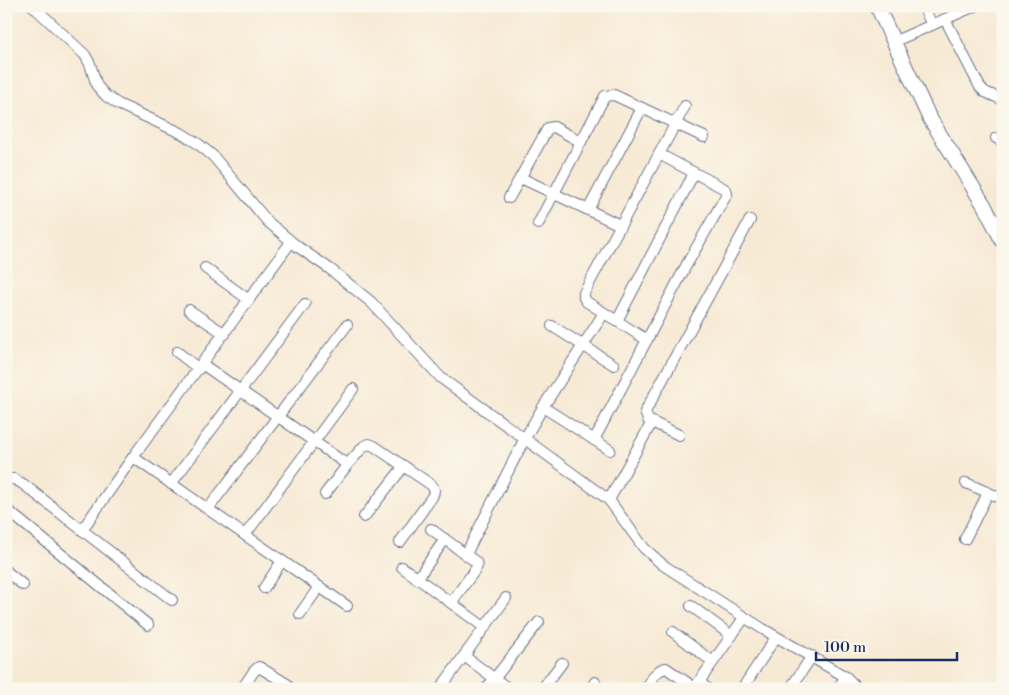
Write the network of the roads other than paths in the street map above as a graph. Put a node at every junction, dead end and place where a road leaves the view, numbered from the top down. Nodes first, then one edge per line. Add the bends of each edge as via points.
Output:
1 (33, 6) edge
2 (877, 6) edge
3 (923, 6) edge
4 (975, 6) edge
5 (945, 19) junction
6 (932, 25) junction
7 (893, 42) junction
8 (1003, 100) edge
9 (685, 106) dead end
10 (642, 108) junction
11 (676, 124) junction
12 (704, 137) dead end
13 (581, 142) junction
14 (659, 154) junction
15 (694, 172) junction
16 (521, 178) junction
17 (554, 194) junction
18 (509, 198) dead end
19 (588, 210) junction
20 (750, 220) dead end
21 (998, 221) edge
22 (538, 224) dead end
23 (620, 225) junction
24 (291, 242) junction
25 (1003, 242) edge
26 (205, 268) dead end
27 (249, 300) junction
28 (305, 304) dead end
29 (189, 310) dead end
30 (604, 313) junction
31 (616, 321) junction
32 (347, 325) dead end
33 (552, 326) dead end
34 (225, 334) junction
35 (646, 340) junction
36 (583, 346) junction
37 (178, 352) dead end
38 (614, 365) dead end
39 (201, 367) junction
40 (353, 389) dead end
41 (241, 390) junction
42 (543, 407) junction
43 (277, 417) junction
44 (652, 422) junction
45 (679, 434) dead end
46 (524, 440) junction
47 (594, 440) junction
48 (314, 442) junction
49 (610, 450) dead end
50 (133, 457) junction
51 (348, 464) junction
52 (404, 466) junction
53 (6, 479) edge
54 (966, 483) dead end
55 (172, 484) junction
56 (988, 493) junction
57 (325, 494) dead end
58 (1003, 499) edge
59 (609, 500) junction
60 (6, 508) edge
61 (208, 509) junction
62 (364, 517) dead end
63 (431, 529) dead end
64 (82, 530) junction
65 (245, 535) junction
66 (446, 539) junction
67 (965, 539) dead end
68 (400, 542) dead end
69 (466, 554) junction
70 (282, 561) junction
71 (402, 567) dead end
72 (6, 571) edge
73 (417, 579) junction
74 (23, 585) dead end
75 (319, 586) junction
76 (264, 588) dead end
77 (506, 598) dead end
78 (172, 600) dead end
79 (450, 602) junction
80 (347, 606) dead end
81 (691, 606) dead end
82 (300, 614) dead end
83 (744, 618) junction
84 (539, 622) dead end
85 (148, 625) dead end
86 (484, 627) junction
87 (673, 632) dead end
88 (732, 636) junction
89 (776, 637) junction
90 (464, 656) junction
91 (812, 656) junction
92 (713, 662) junction
93 (562, 663) dead end
94 (846, 677) junction
95 (494, 678) junction
96 (696, 686) edge
97 (242, 689) edge
98 (290, 689) edge
99 (440, 689) edge
100 (486, 689) edge
101 (509, 689) edge
102 (542, 689) edge
103 (646, 689) edge
104 (708, 689) edge
105 (742, 689) edge
106 (790, 689) edge
107 (837, 689) edge
108 (858, 689) edge

1 - 24 street via 85,55 97,86 106,96 197,143 213,156 268,222
2 - 7 street
3 - 6 street
4 - 5 street
5 - 6 street
5 - 8 street via 980,87
6 - 7 street
7 - 21 street via 929,117
9 - 11 street
10 - 11 street
10 - 13 street via 614,95 605,96
10 - 19 street
11 - 12 street
11 - 14 street
13 - 16 street via 548,128
13 - 17 street
14 - 15 street
14 - 23 street
15 - 31 street
15 - 35 street via 726,190 727,194
16 - 17 street
16 - 18 street
17 - 19 street
17 - 22 street
19 - 23 street
20 - 44 street via 647,406 645,416
21 - 25 street
23 - 30 street via 584,293 587,302
24 - 27 street
24 - 46 street via 371,302 441,378
26 - 27 street
27 - 34 street
28 - 41 street
29 - 34 street
30 - 31 street
30 - 36 street
31 - 35 street
32 - 43 street
33 - 36 street
34 - 39 street
35 - 47 street
36 - 38 street
36 - 42 street
37 - 39 street
39 - 41 street
39 - 50 street
40 - 48 street
41 - 43 street
41 - 55 street
42 - 46 street
42 - 47 street
43 - 48 street
43 - 61 street
44 - 45 street
44 - 59 street
46 - 59 street
46 - 69 street
47 - 49 street
48 - 51 street
48 - 65 street
50 - 55 street
50 - 64 street
51 - 52 street via 369,444
51 - 57 street
52 - 62 street
52 - 68 street via 434,487 434,491
53 - 64 street via 23,484
54 - 56 street
55 - 61 street
56 - 58 street
56 - 67 street
59 - 83 street via 644,548 663,565
60 - 85 street
61 - 65 street
63 - 66 street
64 - 78 street
65 - 70 street
66 - 69 street
66 - 73 street
69 - 79 street via 474,559 477,566
70 - 75 street
70 - 76 street
71 - 73 street
72 - 74 street
73 - 79 street
75 - 80 street
75 - 82 street
77 - 86 street
79 - 86 street
81 - 88 street
83 - 88 street
83 - 89 street
84 - 95 street
86 - 90 street
87 - 92 street
88 - 92 street
89 - 91 street
89 - 105 street
90 - 95 street
90 - 99 street
91 - 94 street
91 - 106 street
92 - 96 street
93 - 102 street
94 - 107 street
94 - 108 street
95 - 100 street
95 - 101 street
96 - 103 street via 662,668
96 - 104 street
97 - 98 street via 259,667

